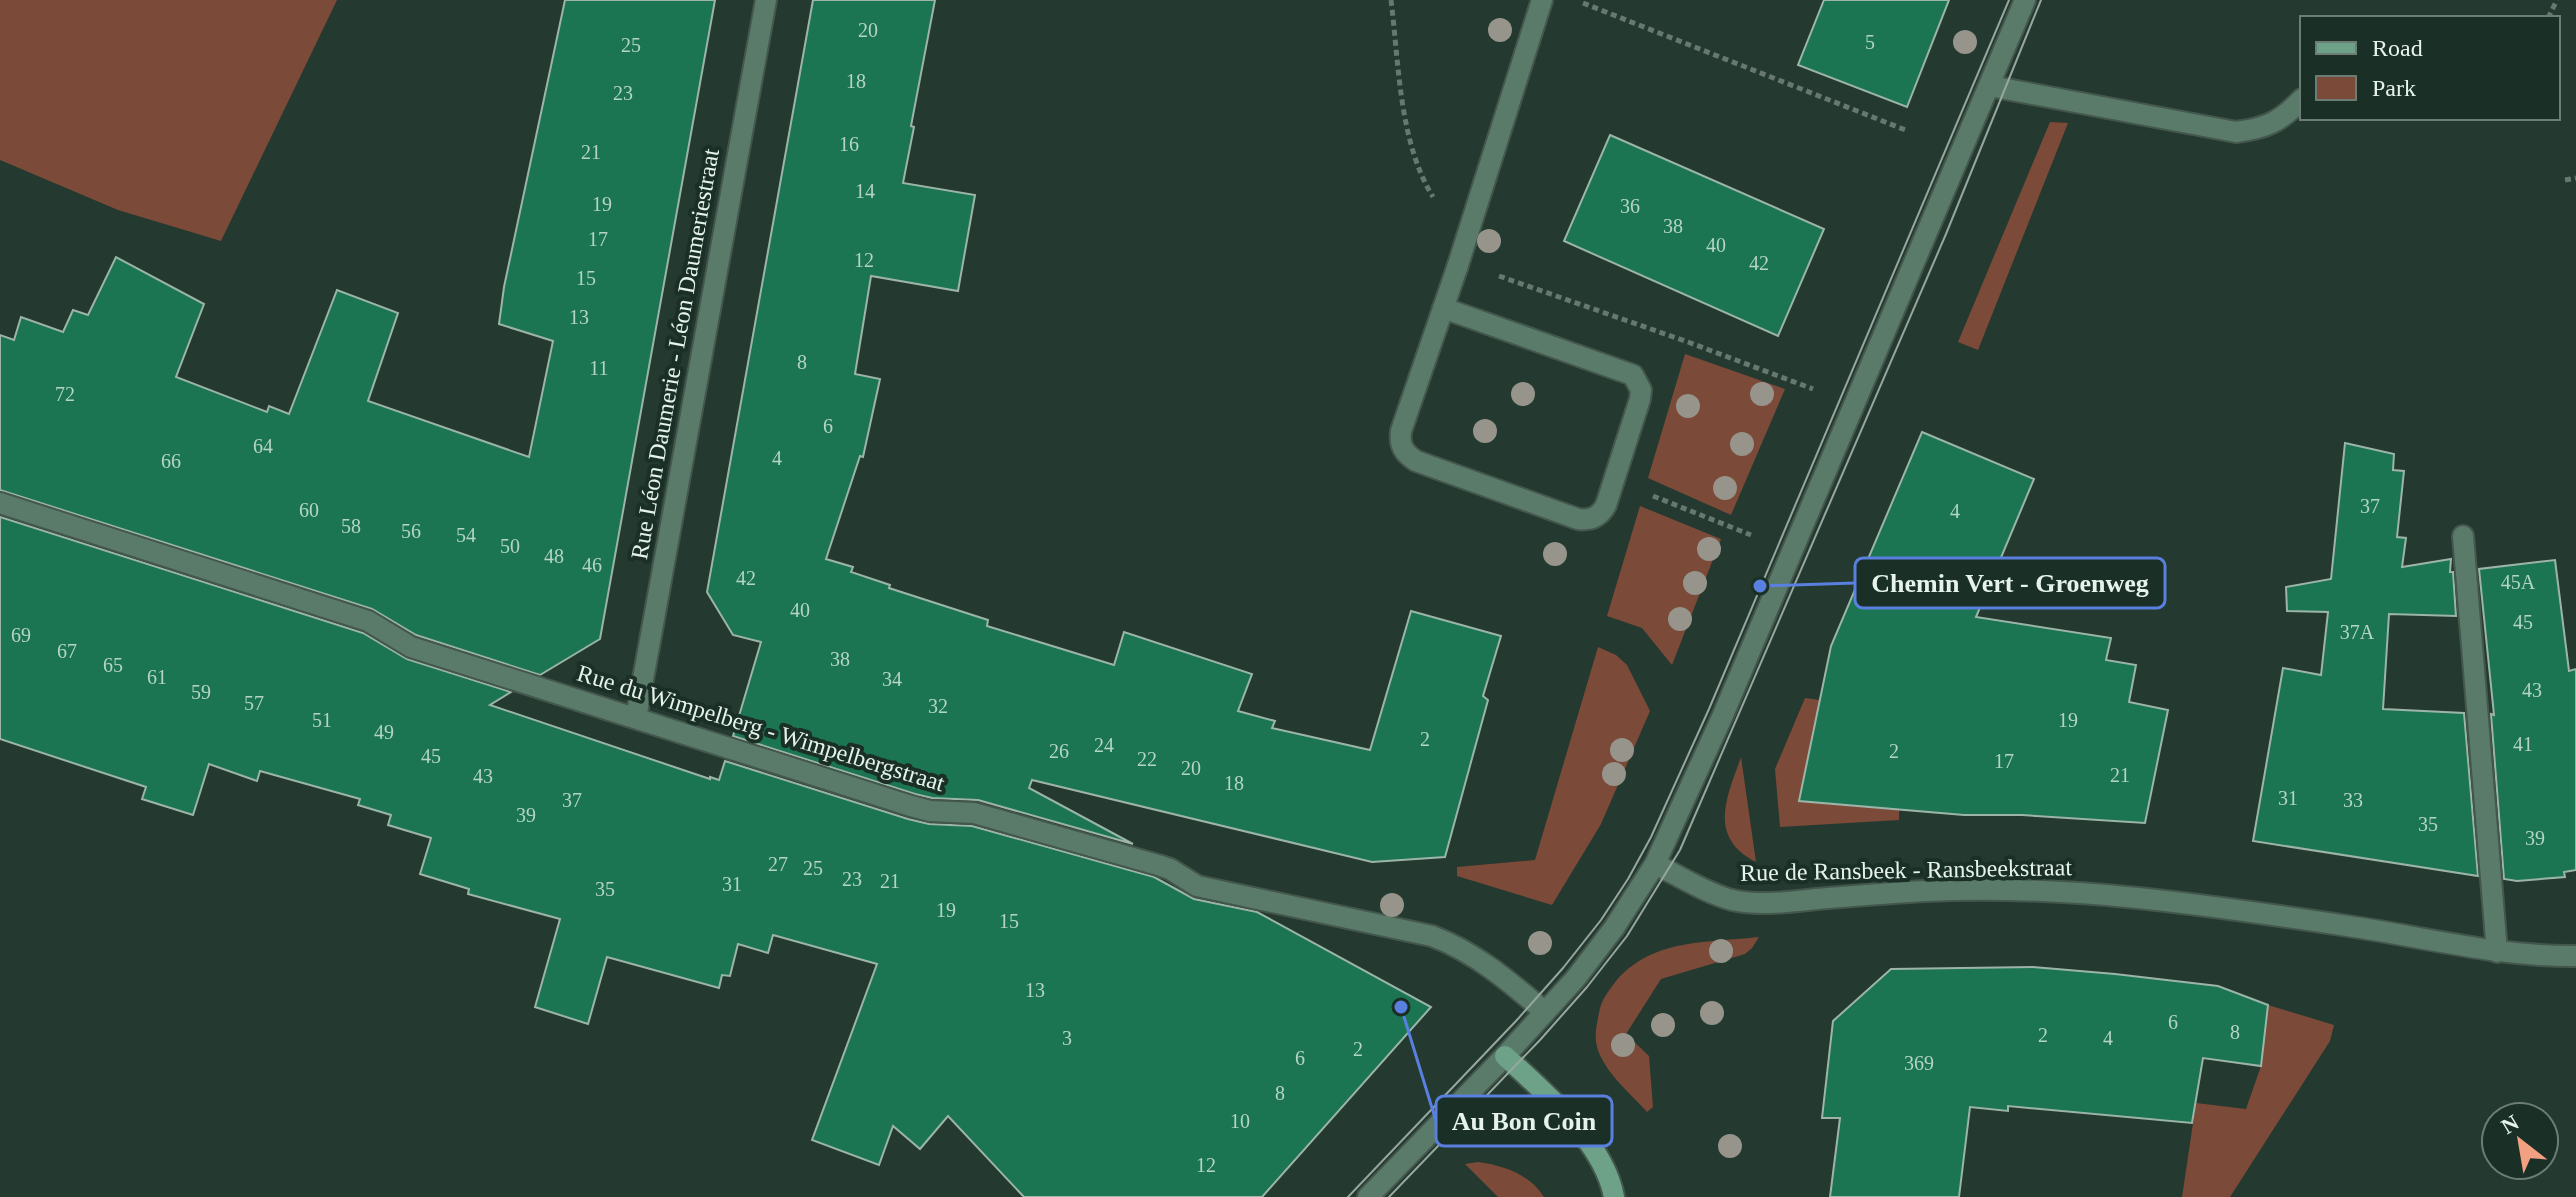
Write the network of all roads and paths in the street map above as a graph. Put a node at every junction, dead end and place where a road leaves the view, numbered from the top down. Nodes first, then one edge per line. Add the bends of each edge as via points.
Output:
1 (766, 0) edge
2 (1391, 0) edge
3 (1542, 0) edge
4 (1574, 0) edge
5 (2025, 0) edge
6 (1990, 86) junction
7 (2300, 101) edge
8 (1908, 131) dead end
9 (2576, 178) edge
10 (2565, 180) dead end
11 (1469, 230) junction
12 (1458, 265) junction
13 (1443, 308) junction
14 (1817, 391) dead end
15 (1614, 480) junction
16 (0, 503) edge
17 (2463, 536) dead end
18 (1756, 537) dead end
19 (636, 718) junction
20 (1655, 864) junction
21 (2497, 952) junction
22 (2576, 956) edge
23 (1545, 1012) junction
24 (1505, 1056) junction
25 (1368, 1197) edge
26 (1614, 1197) edge

1 - 19 street, Rue Léon Daumerie - Léon Daumeriestraat
2 - 11 path via 1416,161 1435,202
3 - 11 street
4 - 8 path
5 - 6 street
6 - 7 street via 2236,132 2263,128
6 - 20 street
9 - 10 path
11 - 12 street
12 - 13 street
12 - 14 path
13 - 15 street via 1633,375 1640,399
13 - 15 street via 1401,431 1408,455 1587,520 1602,512
15 - 18 path
16 - 19 street, Rue du Wimpelberg - Wimpelbergstraat via 368,621 411,647
17 - 21 street
19 - 23 street, Rue du Wimpelberg - Wimpelbergstraat via 911,806 974,813 1158,865 1197,886 1432,936 1475,957
20 - 21 street, Rue de Ransbeek - Ransbeekstraat via 1749,903 1927,891 2113,894
20 - 23 street via 1614,928
21 - 22 street, Rue de Ransbeek - Ransbeekstraat
23 - 24 street
24 - 25 street
24 - 26 street via 1577,1128 1604,1168

